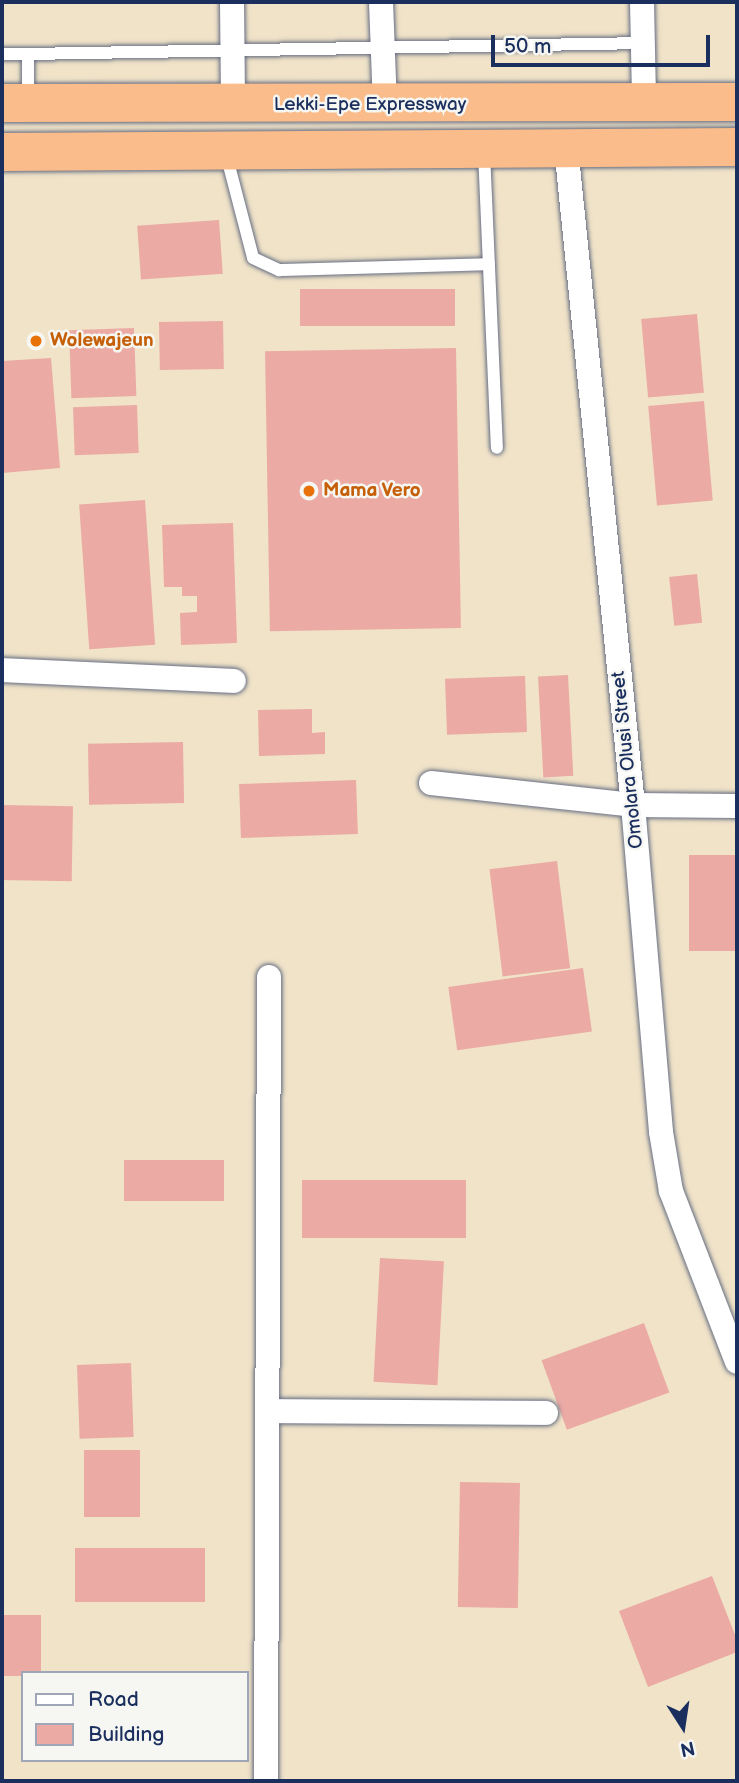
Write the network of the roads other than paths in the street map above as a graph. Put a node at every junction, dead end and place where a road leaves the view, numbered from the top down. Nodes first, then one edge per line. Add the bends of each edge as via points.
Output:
1 (232, 2) edge
2 (381, 2) edge
3 (642, 2) edge
4 (643, 43) junction
5 (383, 47) junction
6 (233, 52) junction
7 (2, 54) edge
8 (29, 54) junction
9 (644, 101) junction
10 (737, 102) edge
11 (15, 103) edge
12 (233, 105) junction
13 (385, 105) junction
14 (566, 147) junction
15 (737, 147) edge
16 (484, 148) junction
17 (226, 150) junction
18 (2, 152) edge
19 (489, 264) junction
20 (497, 449) dead end
21 (2, 670) edge
22 (234, 681) dead end
23 (431, 783) dead end
24 (634, 805) junction
25 (737, 806) edge
26 (269, 977) dead end
27 (737, 1362) edge
28 (267, 1411) junction
29 (546, 1413) dead end
30 (266, 1781) edge

1 - 6 street
2 - 5 street
3 - 4 street
4 - 5 lane
4 - 9 street
5 - 6 lane
5 - 13 street
6 - 8 lane
6 - 12 street
7 - 8 lane
8 - 11 lane
9 - 10 highway, Lekki-Epe Expressway
9 - 13 highway, Lekki-Epe Expressway
11 - 12 highway, Lekki-Epe Expressway
12 - 13 highway, Lekki-Epe Expressway
14 - 15 highway
14 - 16 highway
14 - 24 street, Omolara Olusi Street
16 - 17 highway
16 - 19 lane
17 - 18 highway
17 - 19 lane via 253,258 279,270
19 - 20 lane
21 - 22 street
23 - 24 street
24 - 25 street
24 - 27 street, Omolara Olusi Street via 661,1132 671,1191
26 - 28 street
28 - 29 street
28 - 30 street

